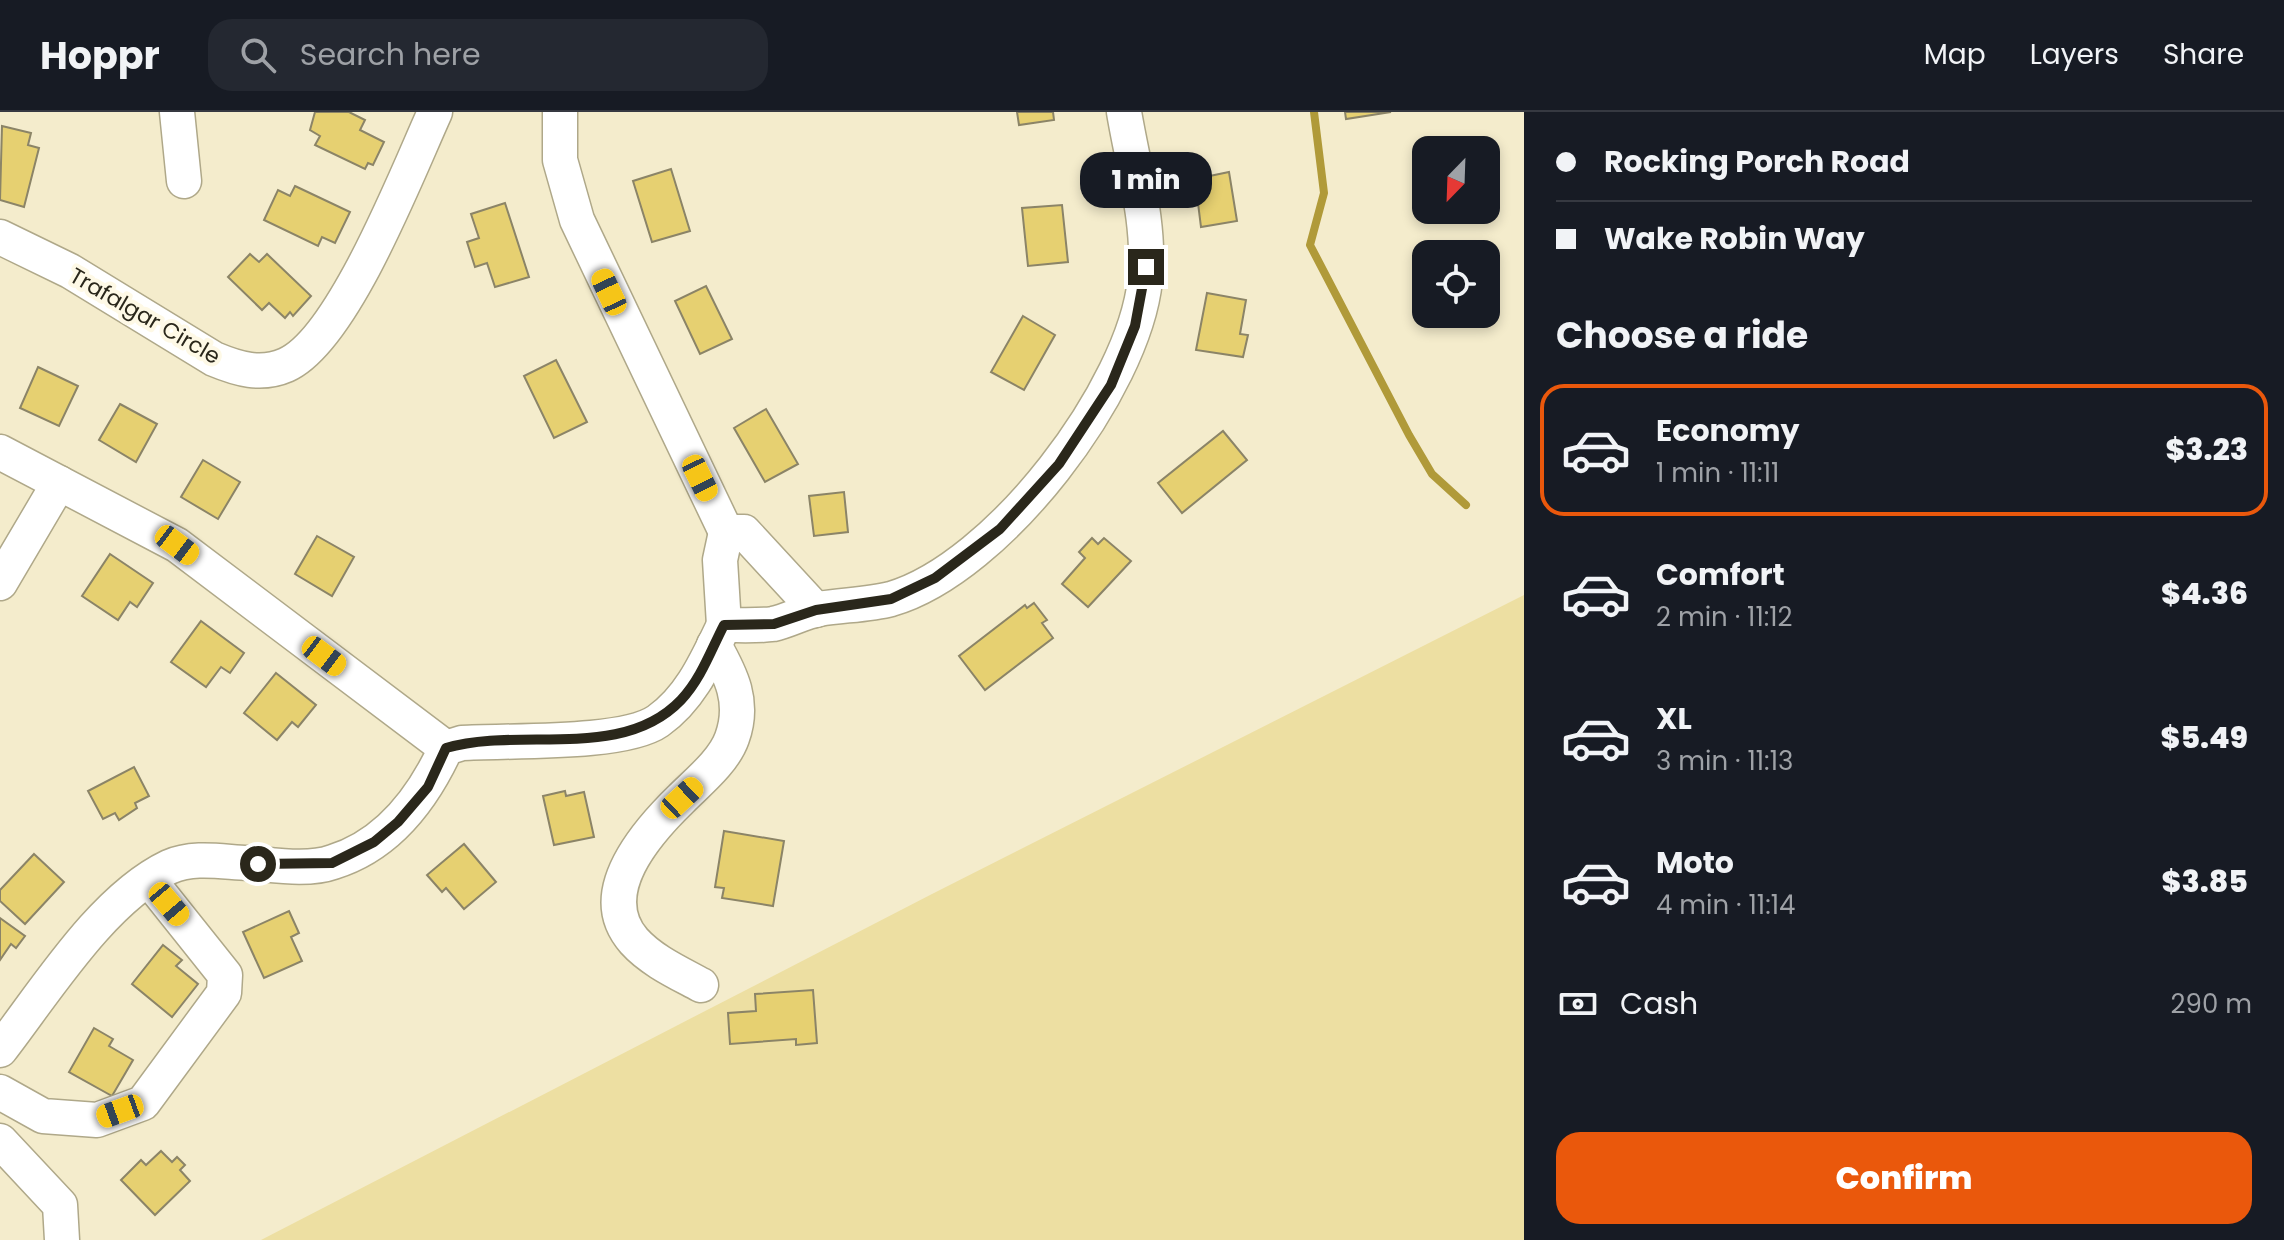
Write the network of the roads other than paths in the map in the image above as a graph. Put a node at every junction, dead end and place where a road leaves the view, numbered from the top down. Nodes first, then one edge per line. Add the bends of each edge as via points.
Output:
1 (177, 112) edge
2 (435, 112) edge
3 (560, 112) edge
4 (1124, 112) edge
5 (184, 181) dead end
6 (0, 237) edge
7 (0, 452) edge
8 (59, 483) junction
9 (726, 532) junction
10 (0, 583) edge
11 (816, 610) junction
12 (719, 635) junction
13 (446, 748) junction
14 (150, 881) junction
15 (701, 985) dead end
16 (0, 1050) edge
17 (0, 1092) edge
18 (0, 1141) edge
19 (62, 1240) edge

1 - 5 street
2 - 6 street, Trafalgar Circle via 346,298 322,334 287,364 239,370 214,359 70,271
3 - 9 street via 560,160 577,220
4 - 11 street via 1147,251 1135,326 1111,385 1059,464 1000,529 935,578 891,599
7 - 8 street
8 - 10 street
8 - 13 street via 177,545
9 - 11 street via 744,532
9 - 12 street via 720,560
11 - 12 street
12 - 13 street via 683,698 657,722 624,734
12 - 15 street via 736,687 732,740 638,847 622,881 619,906 635,942
13 - 14 street via 428,787 398,822 374,842 332,863 197,860 170,867
14 - 16 street via 86,940
14 - 17 street via 225,975 224,993 143,1103 97,1120 43,1116
18 - 19 street via 60,1205

